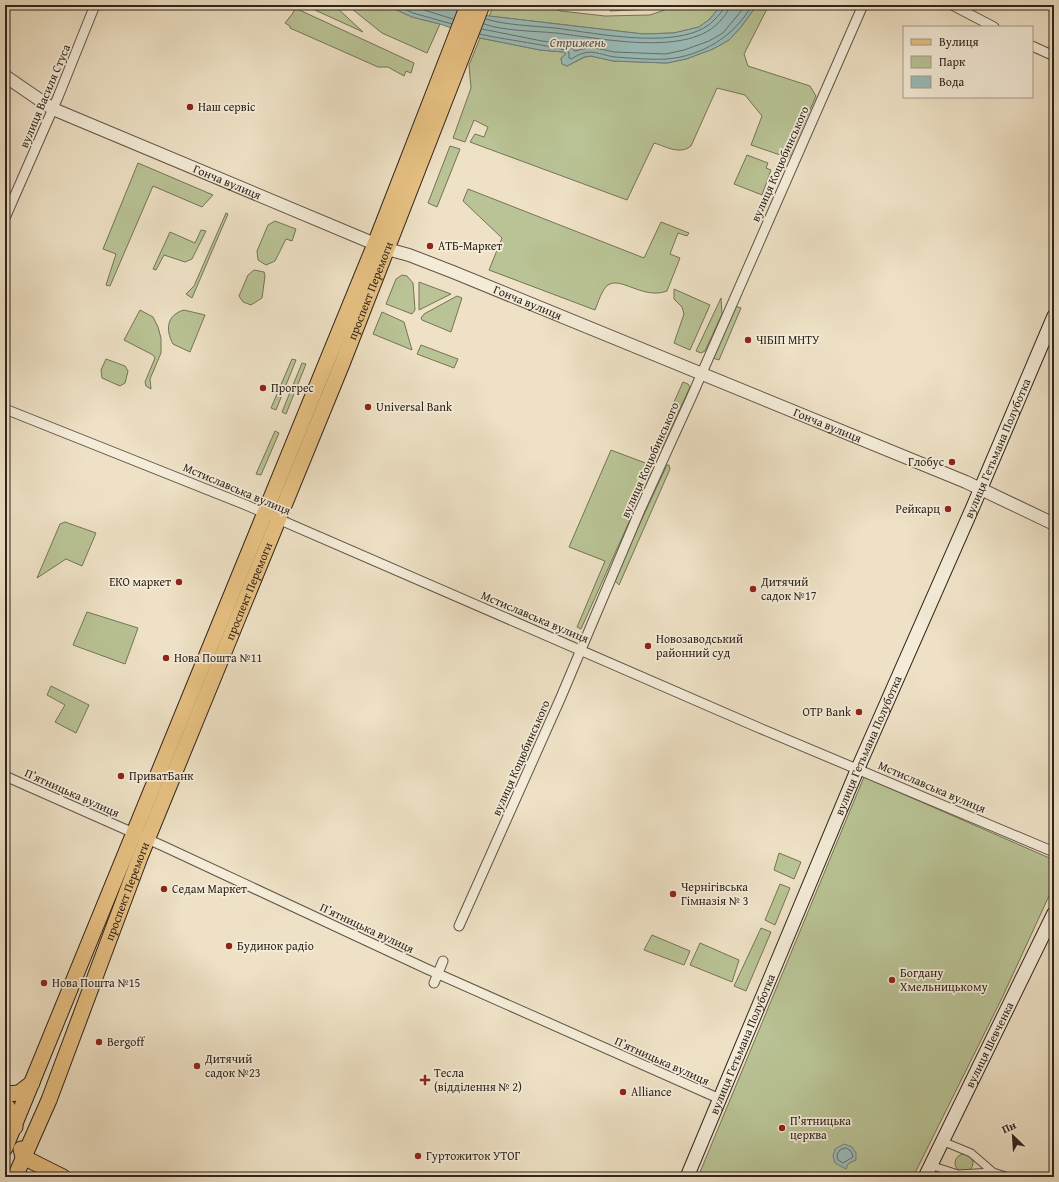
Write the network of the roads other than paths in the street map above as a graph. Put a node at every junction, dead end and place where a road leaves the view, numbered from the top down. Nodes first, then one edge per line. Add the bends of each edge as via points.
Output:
1 (95, 5) edge
2 (468, 5) edge
3 (482, 5) edge
4 (863, 5) edge
5 (952, 5) edge
6 (992, 26) edge
7 (1033, 46) edge
8 (455, 55) junction
9 (1054, 56) edge
10 (5, 76) edge
11 (53, 109) junction
12 (5, 218) edge
13 (381, 246) junction
14 (1054, 316) edge
15 (701, 373) junction
16 (5, 409) edge
17 (980, 488) junction
18 (264, 513) junction
19 (279, 519) junction
20 (1054, 524) edge
21 (580, 650) junction
22 (858, 768) junction
23 (5, 776) edge
24 (133, 834) junction
25 (147, 840) junction
26 (1054, 852) edge
27 (1054, 913) edge
28 (459, 926) dead end
29 (443, 961) dead end
30 (436, 978) junction
31 (32, 1083) junction
32 (5, 1094) edge
33 (720, 1099) junction
34 (5, 1104) edge
35 (14, 1123) junction
36 (942, 1141) junction
37 (5, 1148) edge
38 (23, 1157) junction
39 (930, 1165) junction
40 (5, 1168) edge
41 (993, 1172) junction
42 (15, 1177) edge
43 (63, 1177) edge
44 (687, 1177) edge
45 (925, 1177) edge
46 (1009, 1177) edge

1 - 11 street, вулиця Василя Стуса
2 - 8 main road, проспект Перемоги
3 - 8 main road, проспект Перемоги
4 - 15 street, вулиця Коцюбинського
5 - 6 street
7 - 9 street
8 - 13 main road, проспект Перемоги
10 - 11 street, Гонча вулиця
11 - 12 street, вулиця Василя Стуса
11 - 13 street, Гонча вулиця
13 - 15 street, Гонча вулиця via 453,272
13 - 18 main road, проспект Перемоги
13 - 19 main road, проспект Перемоги
14 - 17 main road, вулиця Гетьмана Полуботка
15 - 17 street, Гонча вулиця
15 - 21 street, вулиця Коцюбинського
16 - 18 street, Мстиславська вулиця
17 - 20 street, Гонча вулиця
17 - 22 main road, вулиця Гетьмана Полуботка
18 - 19 street, Мстиславська вулиця
18 - 24 main road, проспект Перемоги
19 - 21 street, Мстиславська вулиця
19 - 25 main road, проспект Перемоги
21 - 22 street, Мстиславська вулиця
21 - 28 street, вулиця Коцюбинського
22 - 26 street, Мстиславська вулиця
22 - 33 main road, вулиця Гетьмана Полуботка
23 - 24 street, Пʼятницька вулиця
24 - 25 street, Пʼятницька вулиця
24 - 31 main road, проспект Перемоги
25 - 30 street, Пʼятницька вулиця
25 - 38 main road, проспект Перемоги via 49,1100
27 - 36 main road, вулиця Шевченка
29 - 30 street
30 - 33 street, Пʼятницька вулиця
31 - 32 main road via 19,1093
31 - 35 main road, проспект Перемоги
33 - 44 main road, вулиця Гетьмана Полуботка
34 - 35 main road
35 - 37 main road, проспект Перемоги
35 - 38 main road
36 - 39 main road, вулиця Шевченка
36 - 41 street via 971,1153
38 - 40 main road
38 - 42 main road, проспект Перемоги
38 - 43 main road
39 - 41 street via 958,1174
39 - 45 main road, вулиця Шевченка
41 - 46 street

